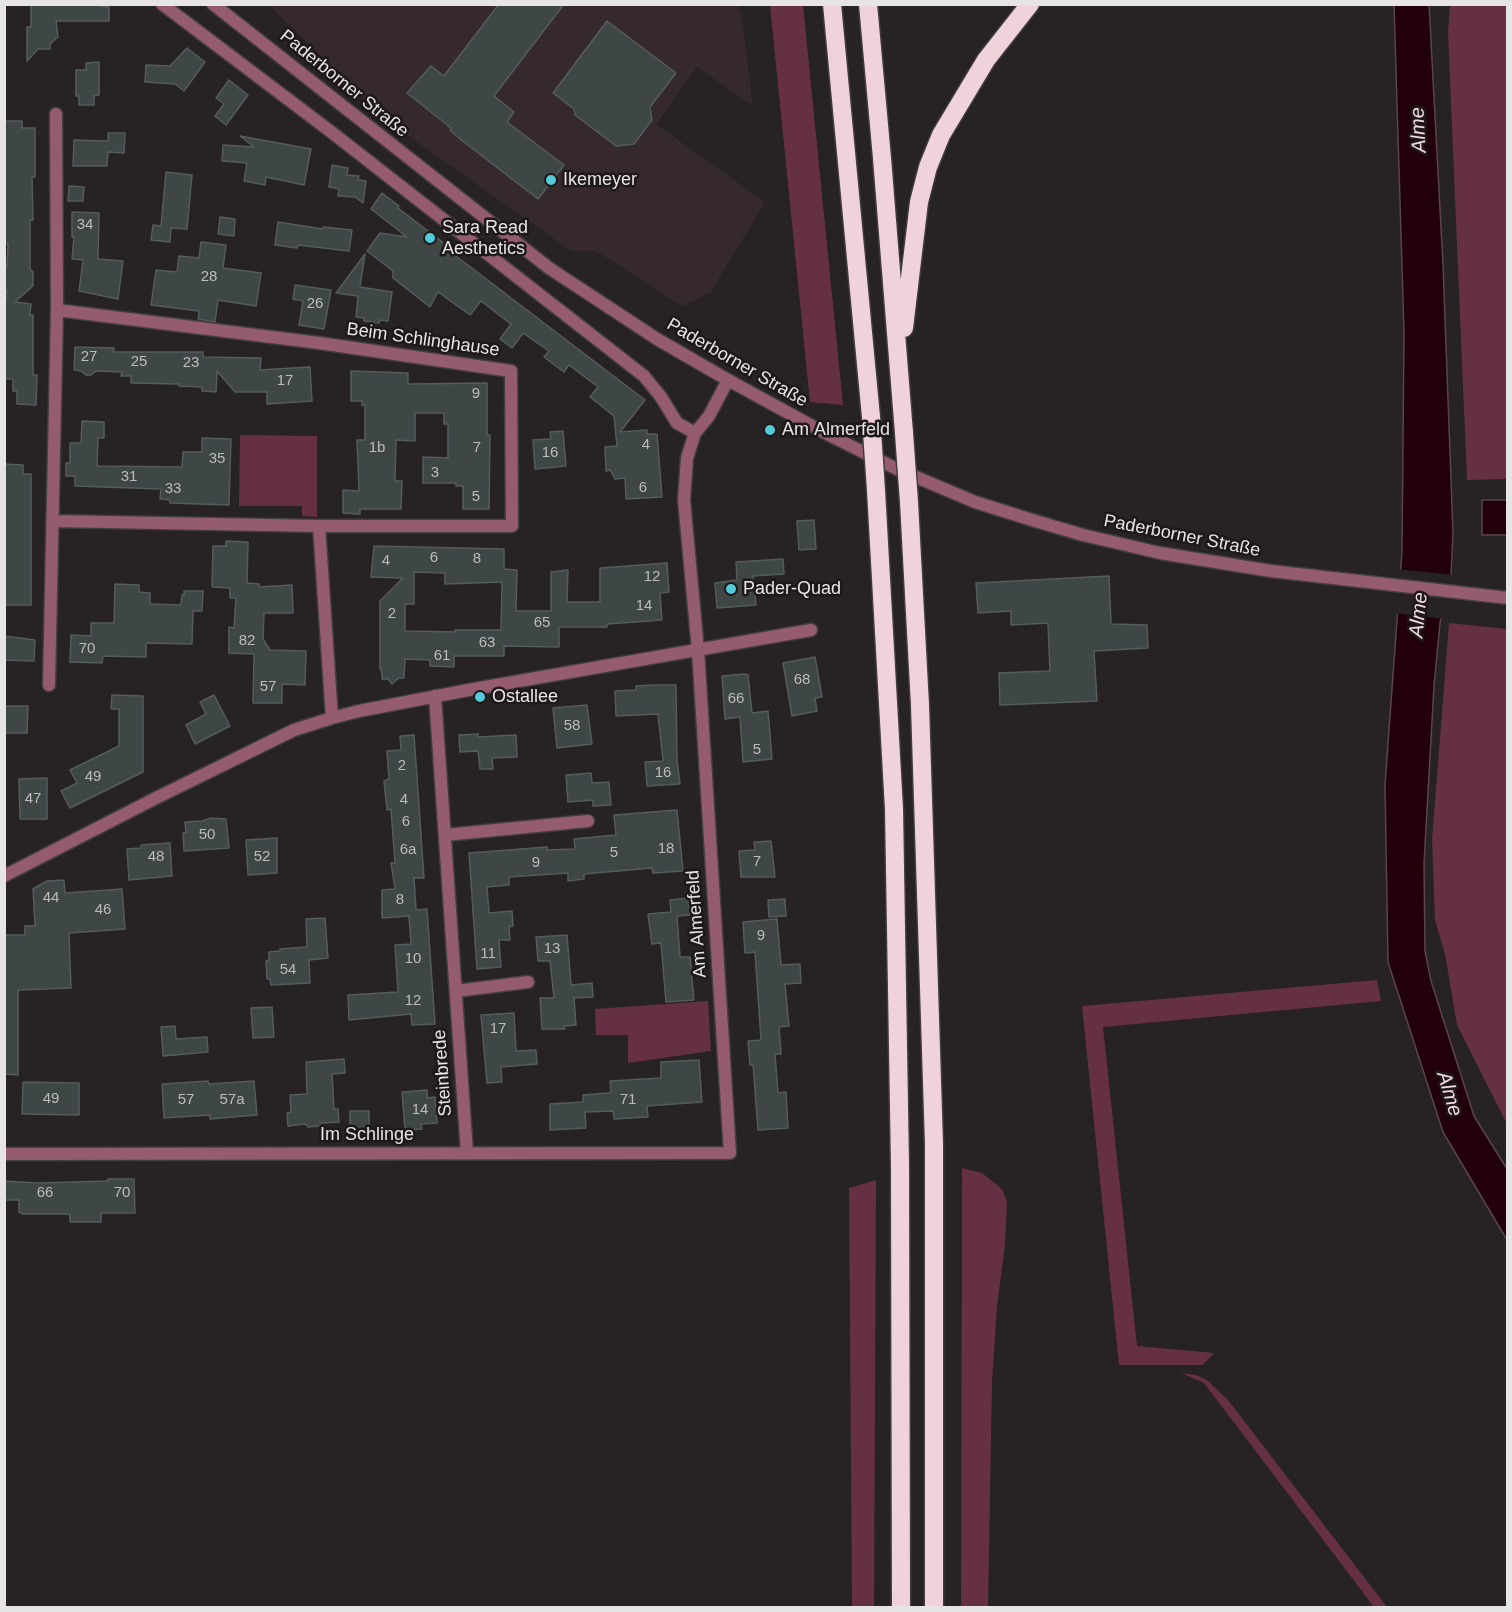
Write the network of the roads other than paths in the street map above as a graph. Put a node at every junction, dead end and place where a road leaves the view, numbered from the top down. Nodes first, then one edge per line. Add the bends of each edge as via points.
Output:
1 (162, 4) edge
2 (213, 4) edge
3 (832, 4) edge
4 (868, 4) edge
5 (1030, 4) edge
6 (56, 114) dead end
7 (57, 310) junction
8 (899, 368) junction
9 (729, 380) junction
10 (695, 434) junction
11 (53, 521) junction
12 (320, 526) junction
13 (1506, 598) edge
14 (812, 630) dead end
15 (698, 650) junction
16 (49, 685) dead end
17 (435, 696) junction
18 (332, 718) junction
19 (588, 821) dead end
20 (445, 835) junction
21 (4, 876) edge
22 (528, 982) dead end
23 (456, 991) junction
24 (467, 1153) junction
25 (730, 1153) joint
26 (4, 1154) edge
27 (901, 1608) edge
28 (934, 1608) edge

1 - 10 street via 644,376 677,423
2 - 9 street, Paderborner Straße via 549,268 657,339
3 - 27 highway, bridge via 871,417 894,809 900,1145
4 - 8 highway
5 - 8 highway via 986,60 941,135 928,167 919,202
6 - 7 street
7 - 11 street
7 - 12 street, Beim Schlinghause via 510,370 512,526
8 - 28 highway, bridge via 920,705 934,1144
9 - 10 street, Am Almerfeld
9 - 13 street, Paderborner Straße via 897,470 975,502 1083,535 1160,553 1271,571
10 - 15 street, Am Almerfeld via 687,458 684,500
11 - 12 street, Beim Schlinghause
11 - 16 street
12 - 18 street
14 - 15 street
15 - 17 street
15 - 25 street, Am Almerfeld
17 - 18 street
17 - 20 street, Steinbrede
18 - 21 street via 294,730
19 - 20 street
20 - 23 street, Steinbrede
22 - 23 street
23 - 24 street, Steinbrede
24 - 25 street, Im Schlinge
24 - 26 street, Im Schlinge

